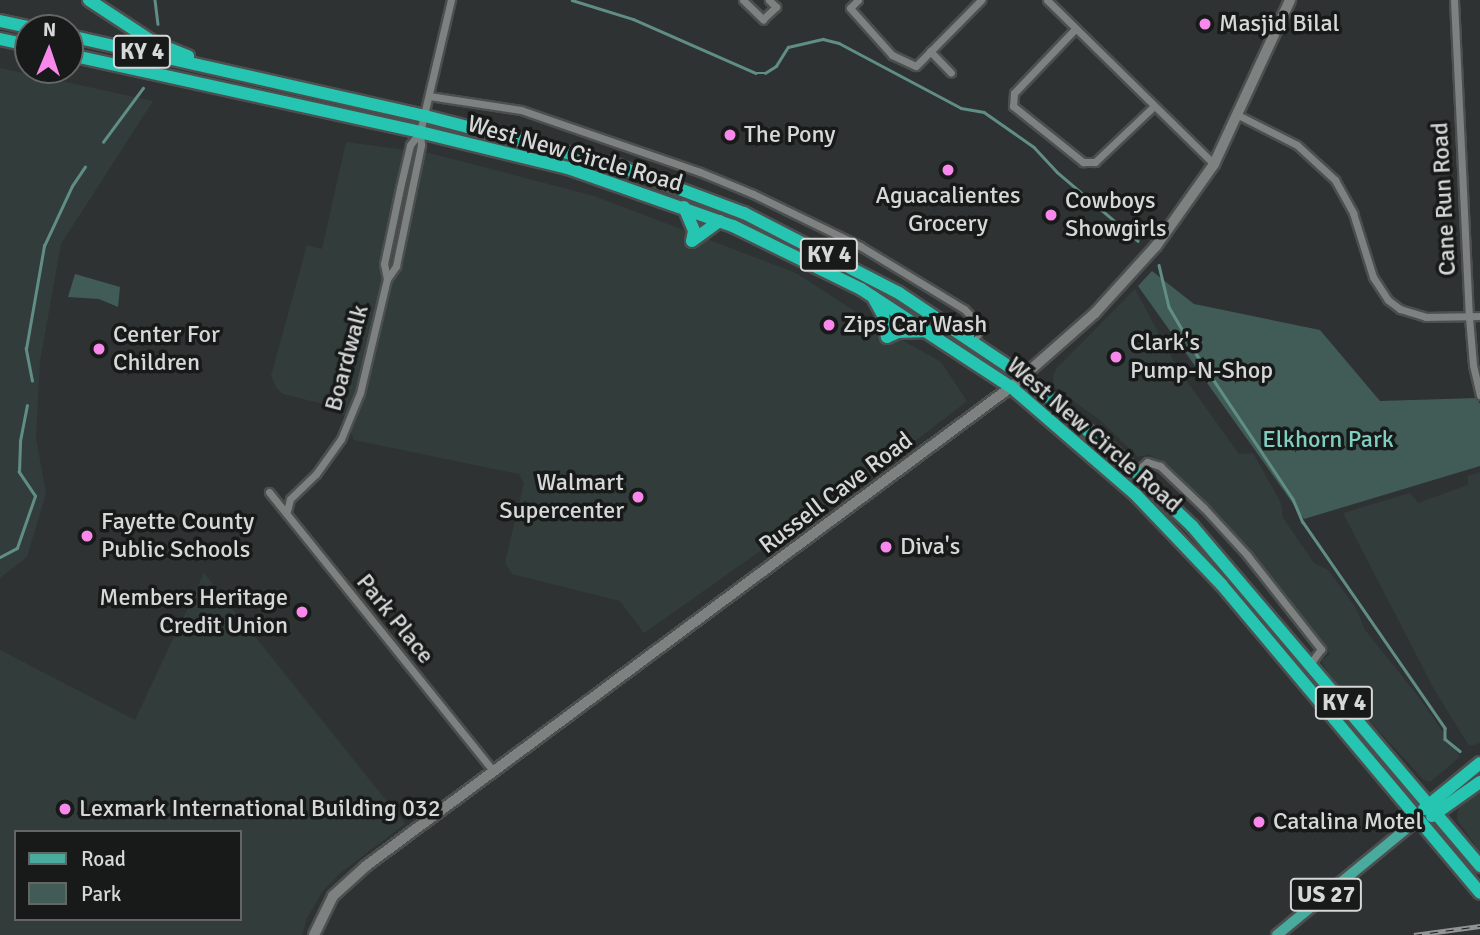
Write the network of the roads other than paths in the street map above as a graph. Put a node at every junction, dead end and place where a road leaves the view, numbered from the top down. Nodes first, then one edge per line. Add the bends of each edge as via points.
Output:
1 (89, 0) edge
2 (451, 0) edge
3 (743, 0) edge
4 (769, 0) edge
5 (858, 0) edge
6 (981, 0) edge
7 (1047, 0) edge
8 (1290, 0) edge
9 (1454, 0) edge
10 (1076, 29) junction
11 (84, 39) edge
12 (930, 51) junction
13 (84, 58) edge
14 (214, 67) junction
15 (951, 73) dead end
16 (429, 96) junction
17 (1154, 106) junction
18 (425, 116) junction
19 (1238, 116) junction
20 (420, 132) junction
21 (1214, 164) junction
22 (684, 207) junction
23 (720, 221) junction
24 (873, 297) junction
25 (1480, 316) edge
26 (1469, 317) junction
27 (928, 331) junction
28 (972, 341) junction
29 (1023, 376) junction
30 (1011, 387) junction
31 (1480, 395) edge
32 (1136, 472) junction
33 (269, 492) dead end
34 (287, 511) junction
35 (1310, 664) junction
36 (1480, 763) edge
37 (493, 771) junction
38 (1480, 782) edge
39 (1428, 803) junction
40 (1438, 814) junction
41 (1418, 819) junction
42 (1480, 866) edge
43 (1480, 893) edge
44 (314, 935) edge
45 (1277, 935) edge

1 - 14 highway via 153,42
2 - 16 street, Boardwalk
3 - 4 street via 763,19 776,7
5 - 12 street via 850,8 892,55 916,66
6 - 12 street
7 - 10 street
8 - 19 street, Russell Cave Road
9 - 26 street, Cane Run Road
10 - 17 street
10 - 17 street via 1014,93 1013,106 1083,162 1096,162
11 - 14 highway, West New Circle Road / KY 4
12 - 15 street
13 - 20 highway, West New Circle Road / KY 4
14 - 18 highway, West New Circle Road / KY 4
16 - 18 street, Boardwalk
16 - 28 street via 521,110 753,194 860,246 964,309 977,322
17 - 21 street
18 - 20 street, Boardwalk
18 - 28 highway, West New Circle Road / KY 4 via 618,166 744,213 874,279
19 - 21 street, Russell Cave Road
19 - 26 street via 1297,145 1335,180 1353,213 1373,277 1388,300 1413,314
20 - 22 highway, West New Circle Road / KY 4 via 568,168
20 - 34 street, Boardwalk via 396,266 387,279 349,424 325,463 290,499
21 - 29 street, Russell Cave Road via 1127,280
22 - 23 highway, West New Circle Road / KY 4
22 - 23 highway via 694,231 692,241
23 - 24 highway, West New Circle Road / KY 4
24 - 27 highway, West New Circle Road / KY 4
24 - 27 highway via 887,337
25 - 26 street
26 - 31 street, Cane Run Road
27 - 30 highway, West New Circle Road / KY 4
28 - 29 highway, West New Circle Road / KY 4
29 - 30 street, Russell Cave Road
29 - 32 highway, West New Circle Road / KY 4
30 - 37 street, Russell Cave Road
30 - 41 highway, West New Circle Road / KY 4 via 1167,526
32 - 35 highway, West New Circle Road / KY 4 via 1192,526
32 - 35 street via 1153,463 1205,508 1274,586 1321,649
33 - 34 street, Park Place
34 - 37 street, Park Place
35 - 39 highway, West New Circle Road / KY 4
36 - 39 highway, US 27
37 - 44 street, Russell Cave Road via 343,886 324,910
38 - 40 highway, US 27
39 - 40 highway, West New Circle Road / KY 4
39 - 41 highway, US 27
40 - 41 highway, US 27
40 - 42 highway, West New Circle Road / KY 4
41 - 43 highway, West New Circle Road / KY 4
41 - 45 main road, US 27

